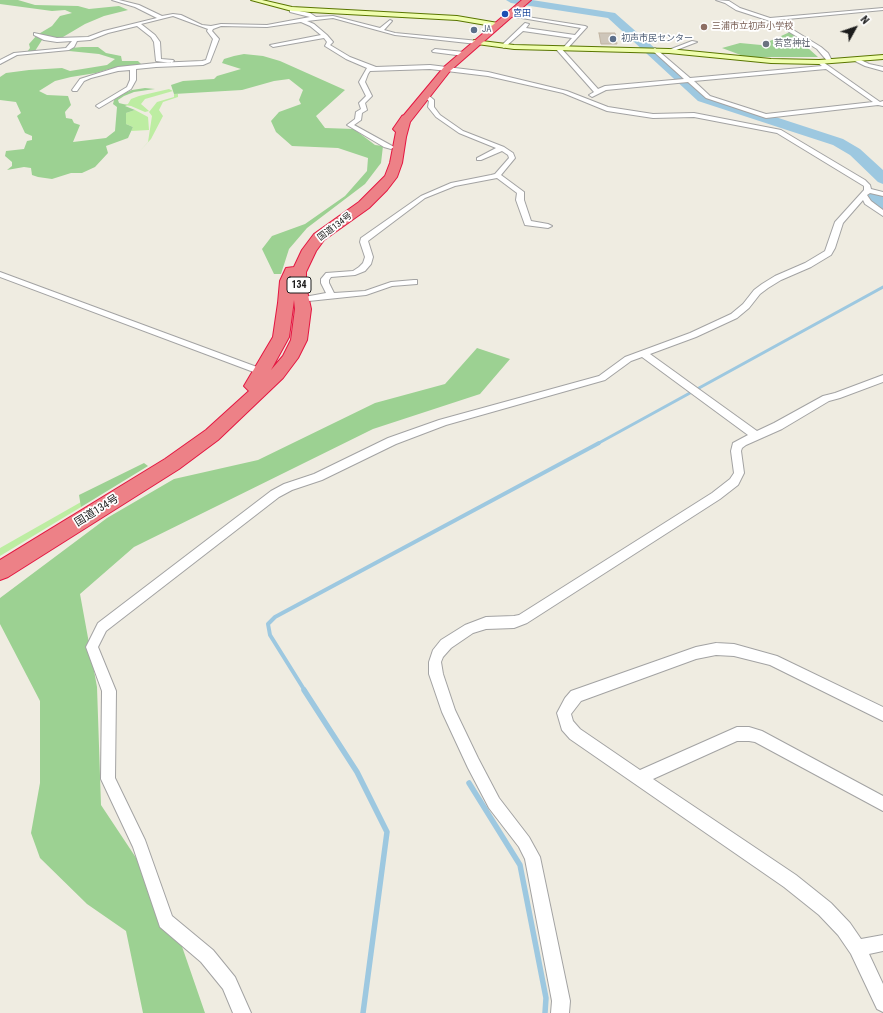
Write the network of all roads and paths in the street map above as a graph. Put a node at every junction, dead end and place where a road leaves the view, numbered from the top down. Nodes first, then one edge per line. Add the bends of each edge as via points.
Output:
1 (114, 0) edge
2 (254, 0) edge
3 (718, 0) edge
4 (525, 1) edge
5 (292, 8) junction
6 (883, 9) edge
7 (510, 15) junction
8 (162, 18) junction
9 (315, 18) junction
10 (534, 18) junction
11 (771, 19) junction
12 (303, 21) junction
13 (390, 21) dead end
14 (139, 25) junction
15 (498, 25) junction
16 (211, 28) junction
17 (522, 28) junction
18 (381, 30) junction
19 (36, 34) dead end
20 (325, 36) junction
21 (410, 36) junction
22 (575, 37) junction
23 (44, 38) junction
24 (75, 40) junction
25 (405, 41) dead end
26 (477, 42) junction
27 (694, 42) dead end
28 (273, 45) dead end
29 (504, 46) junction
30 (562, 48) junction
31 (650, 50) junction
32 (38, 51) junction
33 (435, 51) dead end
34 (669, 51) junction
35 (464, 54) junction
36 (883, 57) edge
37 (857, 60) junction
38 (0, 62) edge
39 (828, 64) junction
40 (177, 65) junction
41 (133, 68) junction
42 (375, 69) junction
43 (447, 69) junction
44 (883, 69) edge
45 (685, 81) junction
46 (75, 90) dead end
47 (597, 92) junction
48 (425, 95) junction
49 (584, 99) junction
50 (882, 104) edge
51 (100, 106) dead end
52 (406, 118) junction
53 (764, 118) junction
54 (752, 125) junction
55 (391, 147) junction
56 (502, 148) junction
57 (479, 159) dead end
58 (497, 175) junction
59 (866, 193) junction
60 (883, 194) edge
61 (883, 214) edge
62 (548, 226) dead end
63 (0, 274) edge
64 (414, 282) dead end
65 (331, 296) junction
66 (302, 305) junction
67 (274, 351) junction
68 (643, 353) junction
69 (262, 372) junction
70 (883, 378) edge
71 (261, 389) junction
72 (755, 435) junction
73 (194, 448) junction
74 (0, 571) edge
75 (883, 714) edge
76 (638, 778) junction
77 (883, 804) edge
78 (883, 943) edge
79 (857, 948) junction
80 (883, 1002) edge
81 (242, 1013) edge
82 (560, 1013) edge

1 - 8 street via 137,6
2 - 5 street
3 - 11 street
4 - 7 highway, 国道134号 / 134
5 - 9 street via 292,11
5 - 15 street via 457,18
6 - 11 street
7 - 10 street
7 - 15 highway, 国道134号 / 134
8 - 14 street
8 - 16 street via 179,16
9 - 12 street
9 - 18 street via 338,18
10 - 17 street
10 - 22 street via 585,27
11 - 39 street via 819,48 825,53
12 - 16 street via 267,26 221,25
12 - 20 street
13 - 18 street
14 - 24 street
14 - 40 street via 157,42 158,60 174,62
15 - 26 highway, 国道134号 / 134
16 - 40 street via 209,30 216,39 208,61
17 - 22 street
17 - 29 street
18 - 21 street
19 - 23 street
20 - 28 street
20 - 42 street via 330,42 327,45 348,58
21 - 25 street
21 - 26 street
22 - 30 street
23 - 24 street
23 - 32 street
24 - 32 street via 67,49
26 - 29 street
26 - 35 highway, 国道134号 / 134
27 - 34 street
29 - 30 street
30 - 31 street
30 - 47 street
31 - 34 street
31 - 45 street
31 - 45 street
32 - 38 street via 16,54
33 - 35 street
34 - 39 street
35 - 43 highway, 国道134号 / 134
36 - 37 street
37 - 39 street
37 - 44 street
39 - 45 street
39 - 50 street
40 - 41 street
41 - 46 street via 118,69 89,77 82,80
41 - 51 street via 133,80 129,88
42 - 43 street
42 - 55 street via 368,69 365,74 362,82 369,96 362,102 364,110 360,112 358,120 350,125
43 - 48 highway, 国道134号 / 134
43 - 49 street via 499,76
45 - 47 street via 605,88
45 - 53 street via 708,97
47 - 49 street
48 - 52 highway, 国道134号 / 134
48 - 56 street via 432,101 432,111 455,128
49 - 54 street via 601,107 646,115 694,115
50 - 53 street
52 - 55 highway, 国道134号 / 134
52 - 66 highway, 国道134号 / 134 via 396,163 391,177 383,188 319,237 309,250 299,272
53 - 54 street
54 - 59 street via 786,133 863,181 867,185
55 - 67 highway, 国道134号 / 134 via 386,163 373,185 310,236 297,252 287,281 281,337
56 - 57 street
56 - 58 street via 511,154 512,158
58 - 62 street via 521,192 520,200 528,223
58 - 65 street via 453,184 423,197 364,240 369,257 367,264 355,273 334,273 325,278
59 - 60 street
59 - 61 street via 868,202
59 - 68 street via 839,222 828,252 765,286 734,316 693,335
63 - 69 street
64 - 65 street via 391,284 366,293
65 - 66 street via 309,298
66 - 67 highway via 292,307 284,337
66 - 69 highway via 292,342 284,357 275,368
66 - 71 highway, 国道134号 / 134 via 300,340 290,358
67 - 69 highway, 国道134号 / 134
68 - 72 street
68 - 81 street via 628,359 602,378 443,422 392,441 318,477 274,494 102,628 92,647 109,691 108,779 140,845 166,921 207,956 229,983
69 - 71 highway via 265,380
69 - 73 highway, 国道134号 / 134 via 239,403
70 - 72 street via 826,398 778,426
71 - 73 highway, 国道134号 / 134 via 224,425
72 - 82 street via 737,446 739,473 734,482 716,496 523,619 514,622 486,623 469,628 446,644 435,662 436,674 449,712 473,763 494,803 524,842 532,857 561,1001
73 - 74 highway, 国道134号 / 134
75 - 76 street via 772,660 734,650 716,649 696,653 576,696 564,713 567,725 576,734
76 - 77 street via 737,734 749,734
76 - 79 street via 790,881 825,909 844,929
78 - 79 street
79 - 80 street

